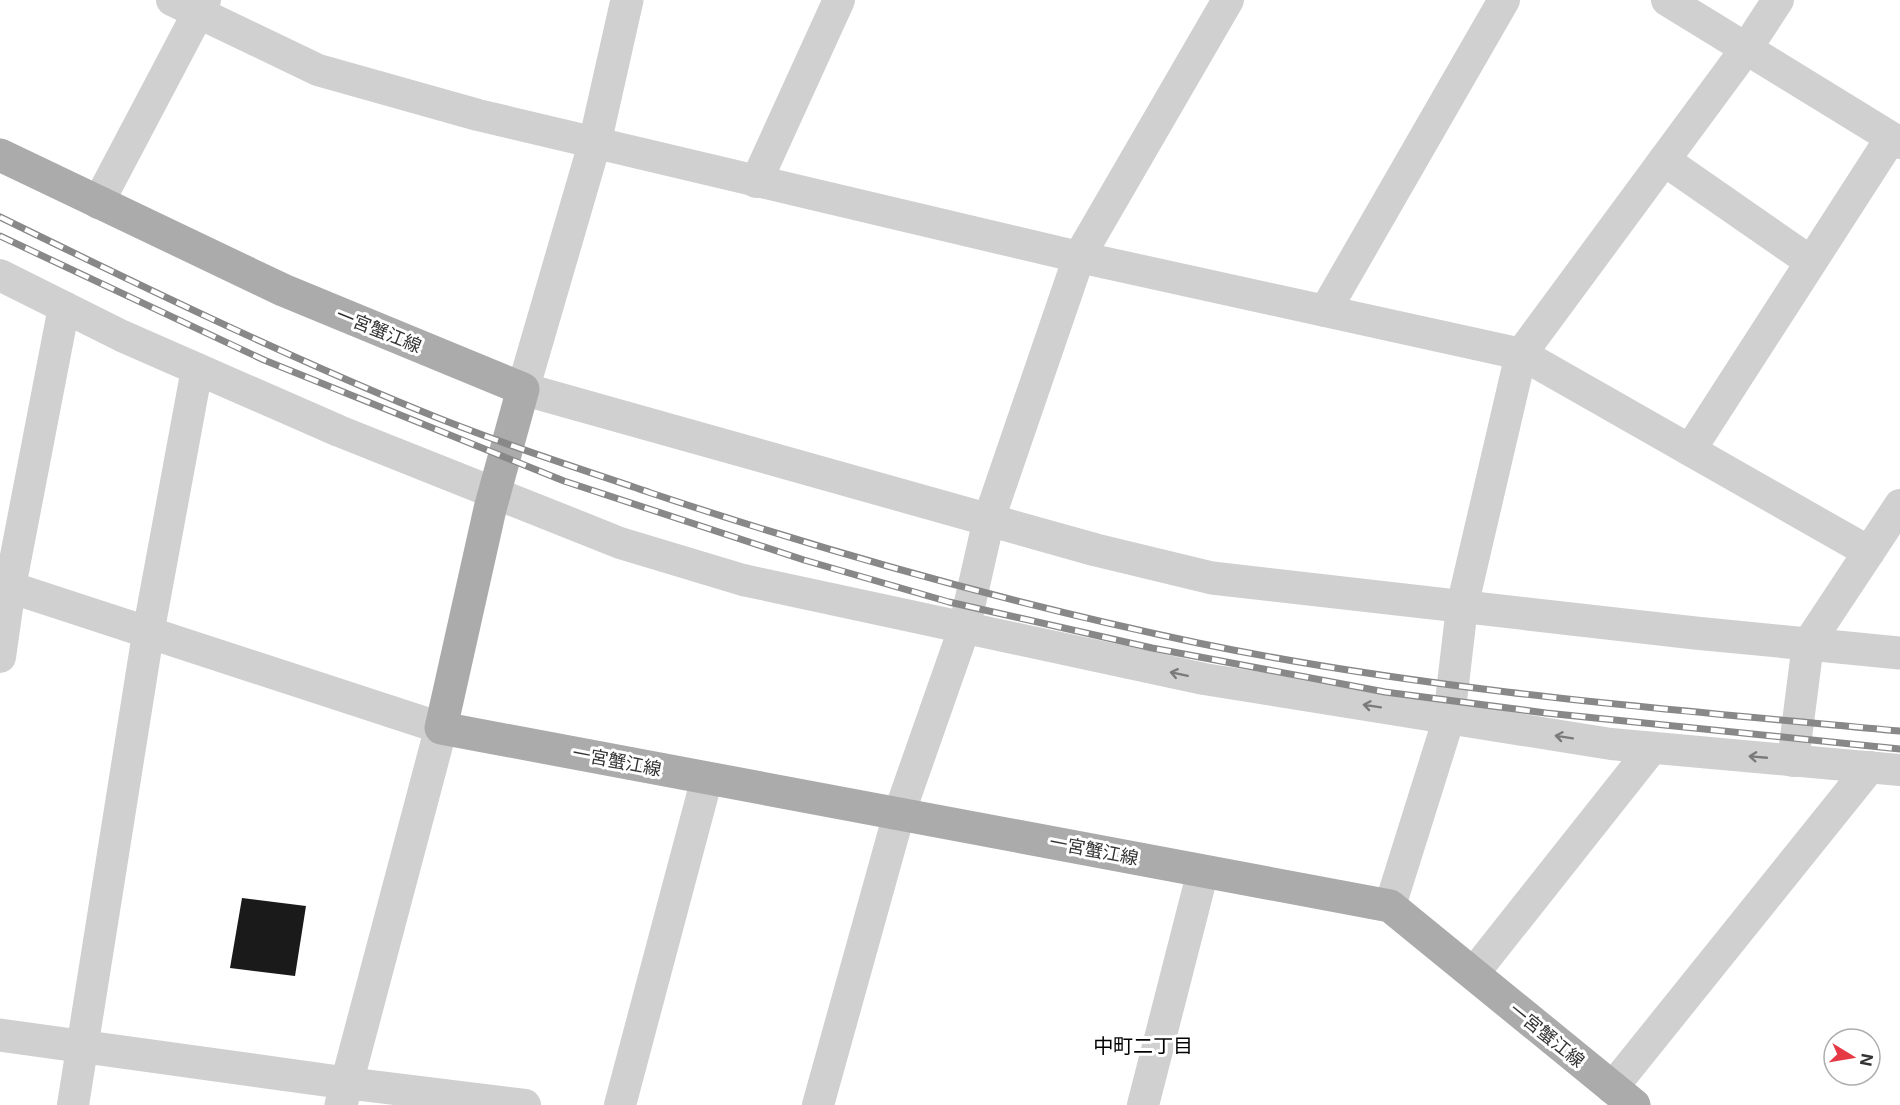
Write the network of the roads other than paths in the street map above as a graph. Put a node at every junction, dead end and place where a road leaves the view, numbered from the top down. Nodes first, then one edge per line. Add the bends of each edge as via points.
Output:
1 (627, 0) edge
2 (839, 0) edge
3 (1228, 0) edge
4 (1504, 0) edge
5 (1667, 0) edge
6 (1778, 0) edge
7 (192, 4) edge
8 (1746, 49) junction
9 (1896, 140) edge
10 (595, 142) junction
11 (0, 155) edge
12 (1664, 160) junction
13 (756, 182) junction
14 (98, 203) junction
15 (1079, 256) junction
16 (1811, 262) junction
17 (0, 275) edge
18 (64, 307) junction
19 (1325, 311) junction
20 (1521, 354) junction
21 (197, 369) junction
22 (523, 389) junction
23 (1690, 450) junction
24 (494, 494) junction
25 (1900, 505) edge
26 (989, 519) junction
27 (1869, 552) junction
28 (5, 585) edge
29 (1462, 607) junction
30 (964, 629) junction
31 (148, 634) junction
32 (1808, 644) junction
33 (1900, 653) edge
34 (0, 657) edge
35 (1449, 718) junction
36 (441, 728) junction
37 (1652, 748) junction
38 (1792, 760) junction
39 (1885, 769) edge
40 (707, 778) junction
41 (899, 814) junction
42 (1203, 871) junction
43 (1390, 906) junction
44 (1473, 974) junction
45 (0, 1035) edge
46 (82, 1046) junction
47 (344, 1094) edge
48 (1623, 1096) edge
49 (72, 1105) edge
50 (525, 1105) edge
51 (620, 1105) edge
52 (818, 1105) edge
53 (1143, 1105) edge

1 - 10 street
2 - 13 street
3 - 15 street
4 - 19 street
5 - 8 street
6 - 8 street
7 - 10 street via 318,70 478,115
7 - 14 street
8 - 9 street
8 - 12 street
9 - 16 street
10 - 13 street
10 - 22 street
11 - 14 main road, 一宮蟹江線
12 - 16 street
12 - 20 street
13 - 15 street
14 - 22 main road, 一宮蟹江線 via 282,290
15 - 19 street
15 - 26 street
16 - 23 street
17 - 18 street
18 - 21 street
18 - 28 street
19 - 20 street
20 - 23 street
20 - 29 street
21 - 24 street
21 - 31 street
22 - 24 main road
22 - 26 street
23 - 27 street
24 - 30 street via 620,543 743,580
24 - 36 main road
25 - 27 street
26 - 29 street via 1212,578
26 - 30 street
27 - 32 street
28 - 31 street
28 - 34 street
29 - 32 street
29 - 35 street
35 -> 30 street via 1204,679
30 - 41 street
31 - 36 street
31 - 46 street
32 - 33 street
32 - 38 street
37 -> 35 street
35 - 43 street
36 - 40 main road, 一宮蟹江線
36 - 47 street
38 -> 37 street
37 - 44 street
38 - 39 street
39 - 48 street
40 - 41 main road, 一宮蟹江線
40 - 51 street
41 - 42 main road, 一宮蟹江線
41 - 52 street
42 - 43 main road, 一宮蟹江線
42 - 53 street
43 - 44 main road, 一宮蟹江線
44 - 48 main road, 一宮蟹江線
45 - 46 street
46 - 47 street
46 - 49 street
47 - 50 street

